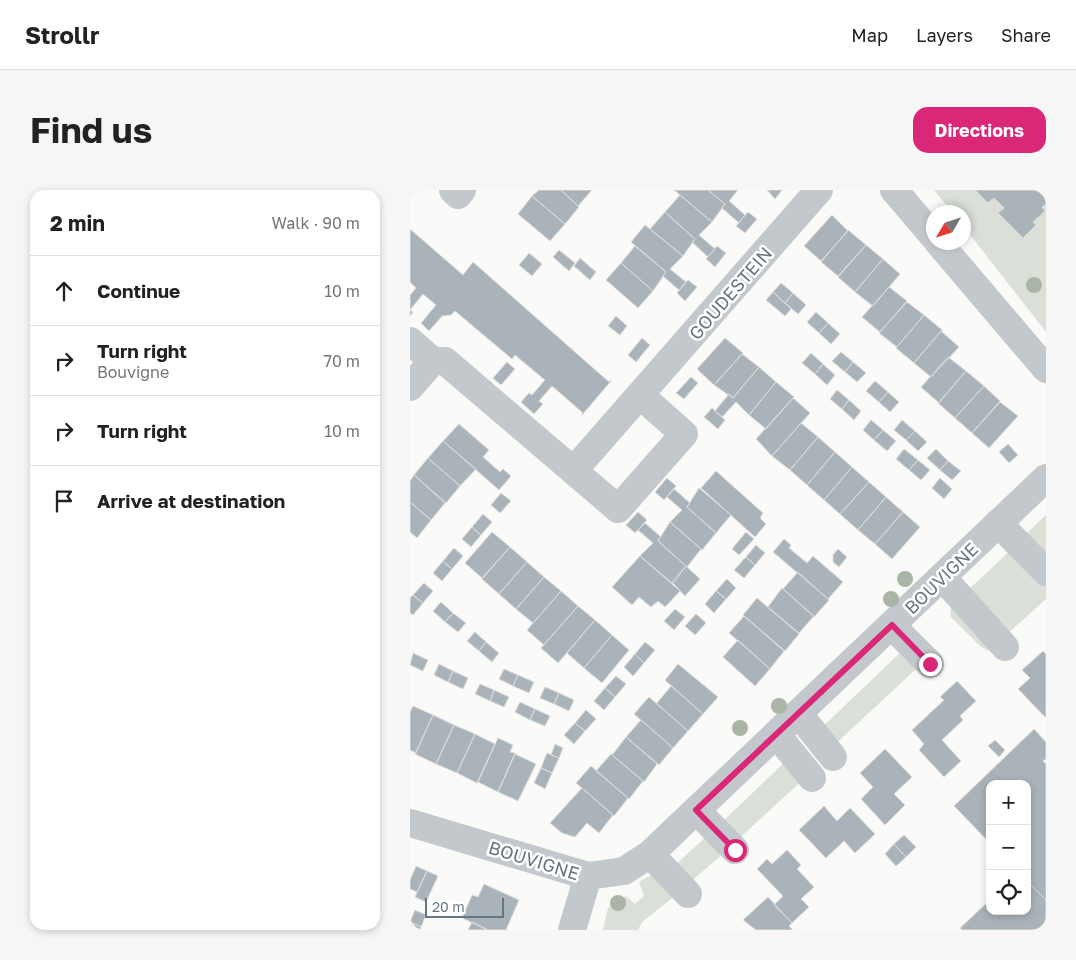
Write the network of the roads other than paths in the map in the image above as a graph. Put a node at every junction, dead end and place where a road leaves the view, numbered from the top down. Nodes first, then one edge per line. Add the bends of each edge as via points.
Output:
1 (452, 190) edge
2 (462, 190) edge
3 (819, 190) edge
4 (894, 190) edge
5 (926, 228) edge
6 (945, 250) edge
7 (410, 341) edge
8 (433, 361) junction
9 (1046, 369) edge
10 (410, 387) edge
11 (640, 395) junction
12 (574, 470) junction
13 (1046, 478) edge
14 (998, 523) junction
15 (1046, 572) edge
16 (942, 577) junction
17 (892, 625) junction
18 (1005, 647) dead end
19 (930, 664) dead end
20 (798, 714) junction
21 (776, 734) junction
22 (833, 757) dead end
23 (812, 778) dead end
24 (696, 810) junction
25 (410, 823) edge
26 (735, 850) dead end
27 (650, 854) junction
28 (588, 876) junction
29 (688, 894) dead end
30 (574, 929) edge

1 - 2 street via 458,195
3 - 11 street, GOUDESTEIN
4 - 5 street
6 - 9 street
7 - 8 street
8 - 10 street
8 - 12 street via 444,360
11 - 12 street, GOUDESTEIN
11 - 12 street via 684,434 618,509
13 - 14 street, BOUVIGNE
14 - 15 street
14 - 16 street, BOUVIGNE
16 - 17 street, BOUVIGNE
16 - 18 street
17 - 19 street
17 - 20 street, BOUVIGNE
20 - 21 street, BOUVIGNE
20 - 22 street
21 - 23 street
21 - 24 street, BOUVIGNE
24 - 26 street
24 - 27 street, BOUVIGNE
25 - 28 street, BOUVIGNE
27 - 28 street, BOUVIGNE via 624,872
27 - 29 street
28 - 30 street

